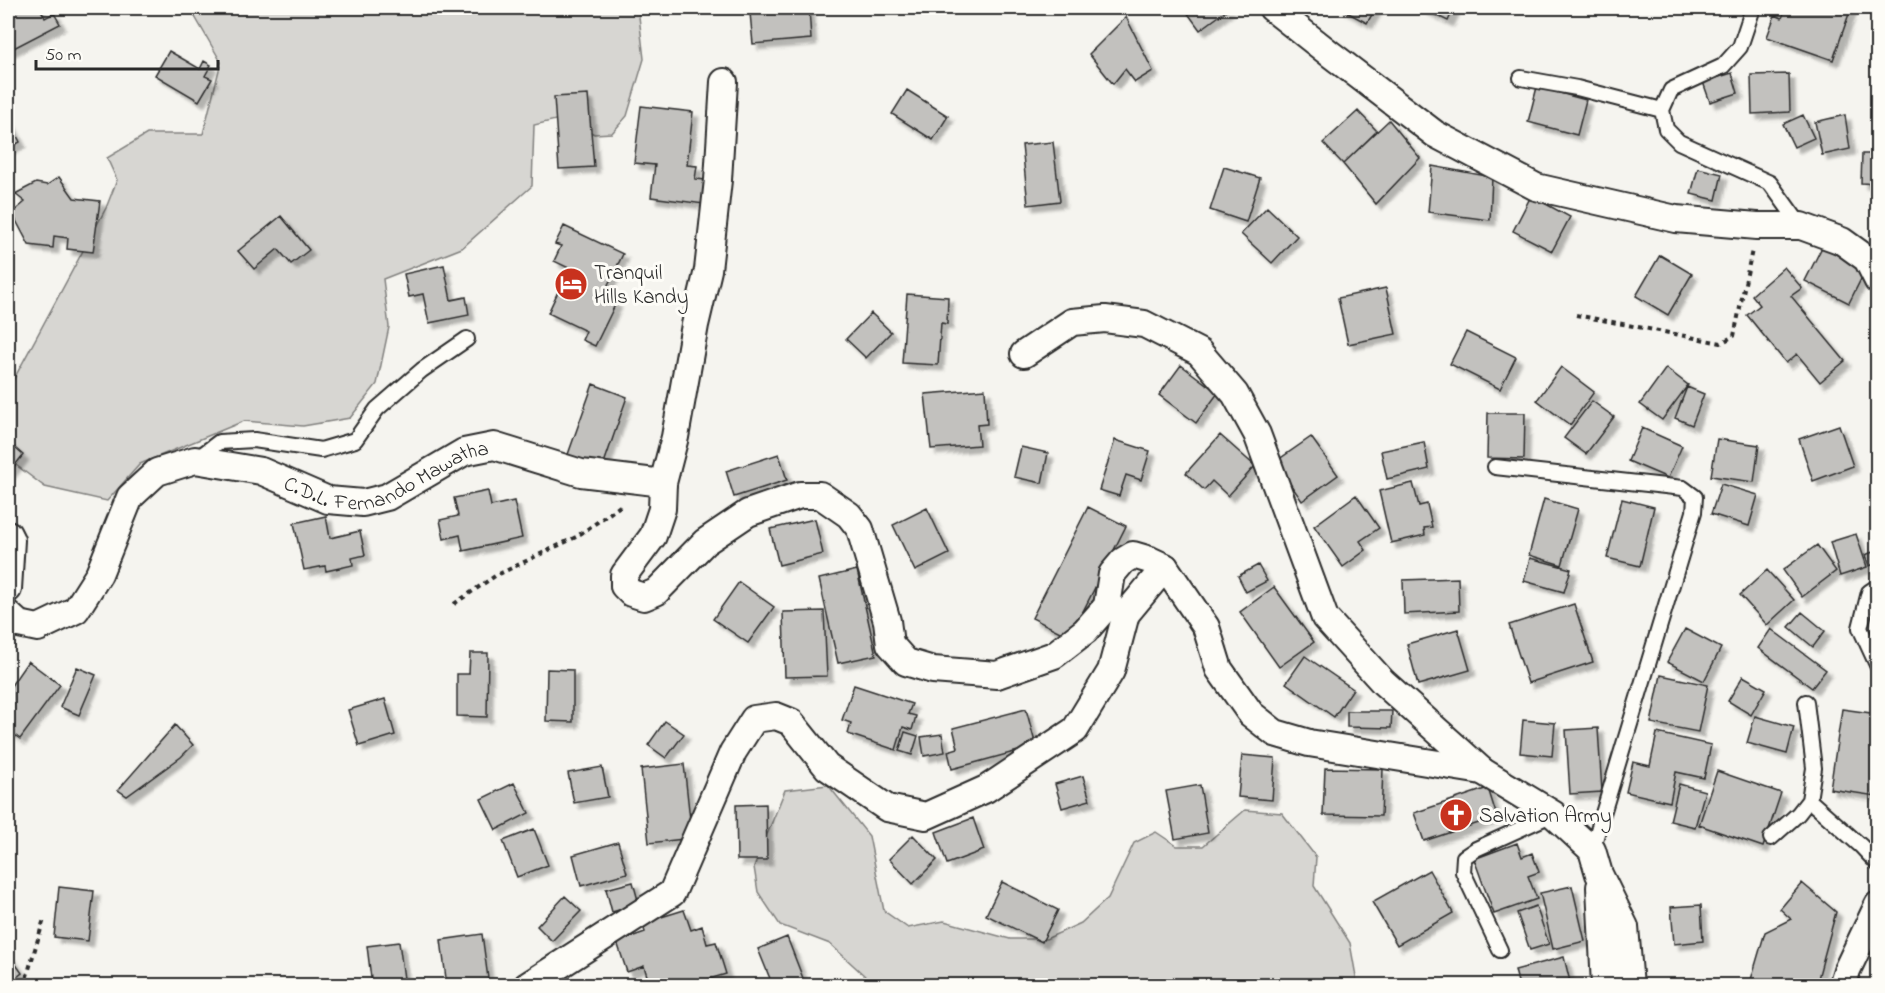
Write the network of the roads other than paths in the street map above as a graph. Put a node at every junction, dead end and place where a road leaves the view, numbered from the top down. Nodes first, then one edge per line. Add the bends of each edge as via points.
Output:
1 (1272, 8) edge
2 (1753, 8) edge
3 (1521, 78) dead end
4 (724, 82) dead end
5 (1662, 110) junction
6 (1801, 226) junction
7 (1878, 281) edge
8 (467, 339) dead end
9 (1024, 354) dead end
10 (195, 460) junction
11 (1495, 467) dead end
12 (663, 483) junction
13 (8, 534) edge
14 (1165, 567) junction
15 (1878, 586) edge
16 (8, 589) edge
17 (8, 614) edge
18 (1878, 667) edge
19 (1806, 702) dead end
20 (1482, 771) junction
21 (1809, 800) junction
22 (1553, 814) junction
23 (1771, 838) dead end
24 (1592, 850) junction
25 (1878, 864) edge
26 (1599, 874) junction
27 (1878, 905) edge
28 (1500, 950) dead end
29 (527, 986) edge
30 (1605, 986) edge
31 (1630, 986) edge
32 (1842, 986) edge

1 - 6 street via 1435,134 1536,187 1676,219
2 - 5 lane via 1740,46 1723,66 1671,90
3 - 5 lane
4 - 12 street via 708,270
5 - 6 lane via 1666,129 1679,142 1770,183
6 - 7 street via 1842,242 1867,259
8 - 10 lane via 376,409 356,440 321,450 254,440 219,442
9 - 20 street via 1072,322 1105,319 1144,324 1199,352 1235,394 1257,434 1325,618 1383,682
10 - 12 street, C.D.L. Fernando Mawatha via 261,471 328,500 363,502 387,497 464,452 494,446 581,473
10 - 17 street, C.D.L. Fernando Mawatha via 157,472 130,498 99,574 76,610 38,628 18,624
11 - 24 lane via 1683,488 1695,497 1694,512
12 - 14 street via 662,509 653,536 624,575 624,586 631,593 644,597 656,592 705,542 748,513 800,495 820,495 849,515 860,529 890,644 906,662 933,670 997,675 1054,655 1085,631 1107,606 1112,574 1123,561 1133,555
13 - 16 street
14 - 20 street via 1206,627 1219,669 1251,714 1275,733 1309,743
14 - 29 street via 1126,614 1111,671 1076,730 986,789 927,816 887,808 827,767 791,722 776,716 754,720 734,752 672,893
15 - 18 lane via 1869,592 1860,628
19 - 21 lane via 1814,768
20 - 22 street
21 - 23 lane
21 - 25 lane
22 - 24 street
22 - 28 lane via 1464,857 1463,872
24 - 26 street
26 - 30 street
26 - 31 street via 1625,927
27 - 32 street

